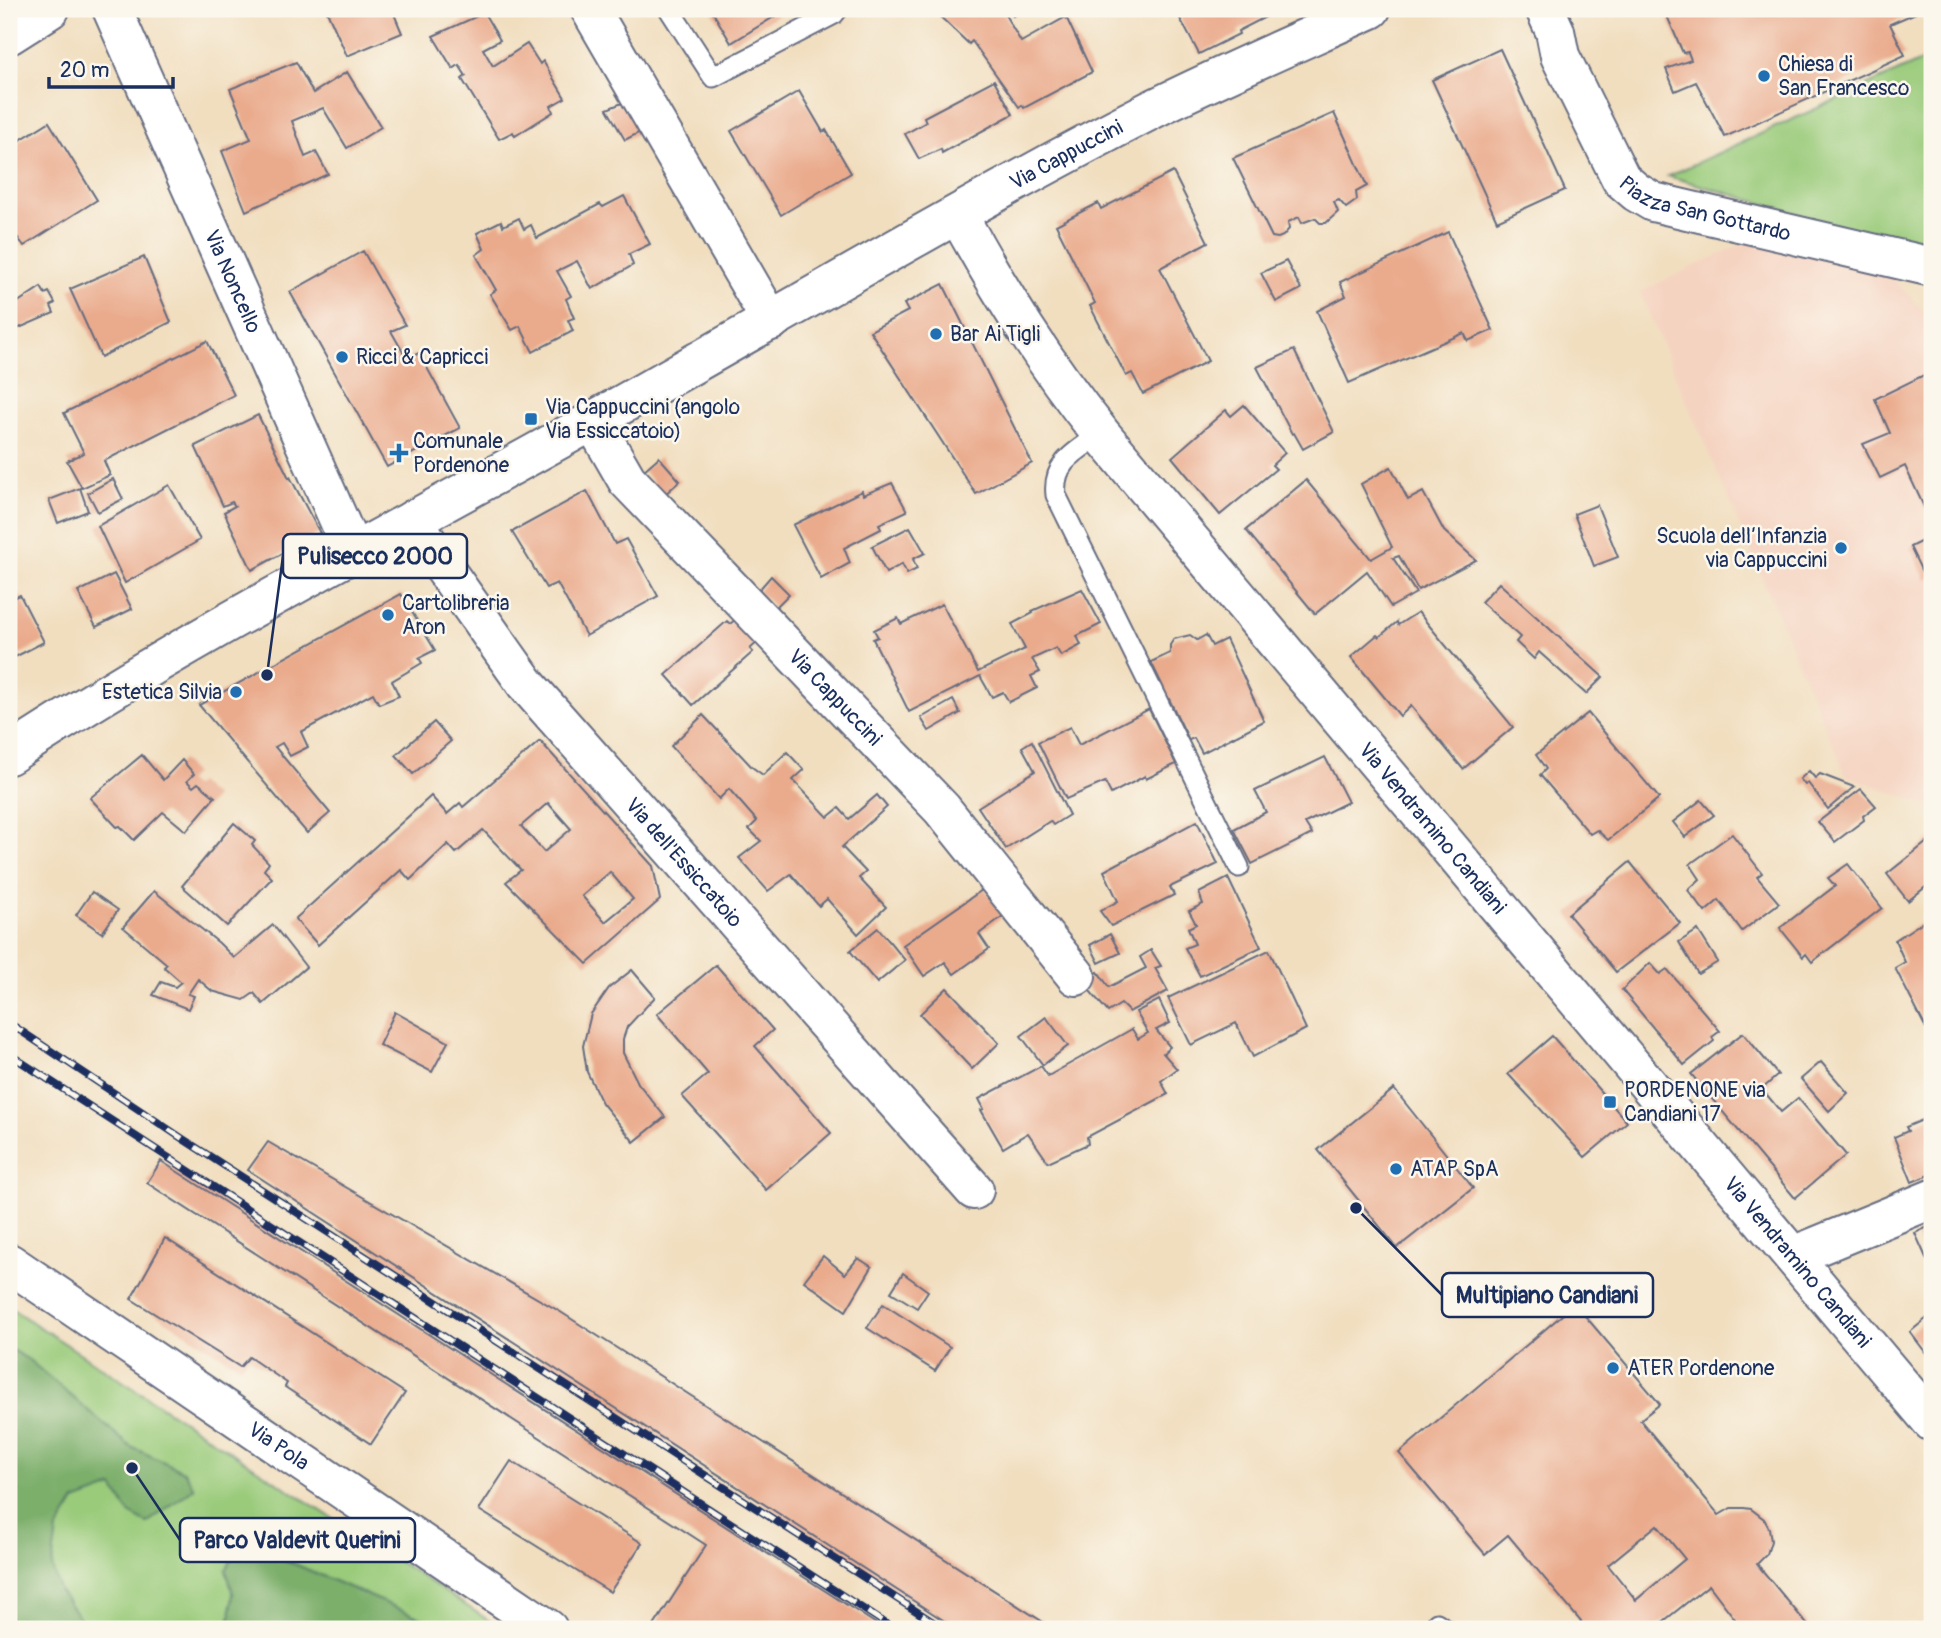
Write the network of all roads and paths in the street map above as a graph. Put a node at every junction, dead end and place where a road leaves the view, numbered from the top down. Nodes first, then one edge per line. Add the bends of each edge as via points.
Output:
1 (50, 9) edge
2 (112, 9) edge
3 (590, 9) edge
4 (669, 9) edge
5 (838, 9) edge
6 (1545, 9) edge
7 (1355, 12) edge
8 (9, 35) edge
9 (958, 215) junction
10 (1932, 267) edge
11 (771, 321) junction
12 (593, 421) junction
13 (1101, 434) junction
14 (414, 519) junction
15 (353, 552) junction
16 (180, 652) junction
17 (9, 730) edge
18 (9, 755) edge
19 (1239, 867) dead end
20 (1076, 976) dead end
21 (974, 1190) dead end
22 (1932, 1199) edge
23 (1793, 1256) junction
24 (9, 1263) edge
25 (1932, 1422) edge
26 (548, 1629) edge

1 - 8 street
2 - 15 street, Via Noncello
3 - 11 street
4 - 5 lane via 713,78
6 - 10 street, Piazza San Gottardo via 1560,56 1594,126 1621,179 1636,192 1653,202
7 - 9 street, Via Cappuccini via 1153,109
9 - 11 street, Via Cappuccini
9 - 13 street, Via Vendramino Candiani via 1029,337
11 - 12 street, Via Cappuccini
12 - 14 street, Via Cappuccini
12 - 20 street, Via Cappuccini via 627,480 942,808
13 - 19 lane via 1060,466 1054,480 1056,495
13 - 23 street, Via Vendramino Candiani
14 - 15 street, Via Cappuccini
14 - 21 street, Via dell'Essiccatoio via 526,684
15 - 16 street, Via Cappuccini
16 - 17 street, Via Cappuccini
16 - 18 street, Via Cappuccini
22 - 23 street
23 - 25 street, Via Vendramino Candiani
24 - 26 street, Via Pola

